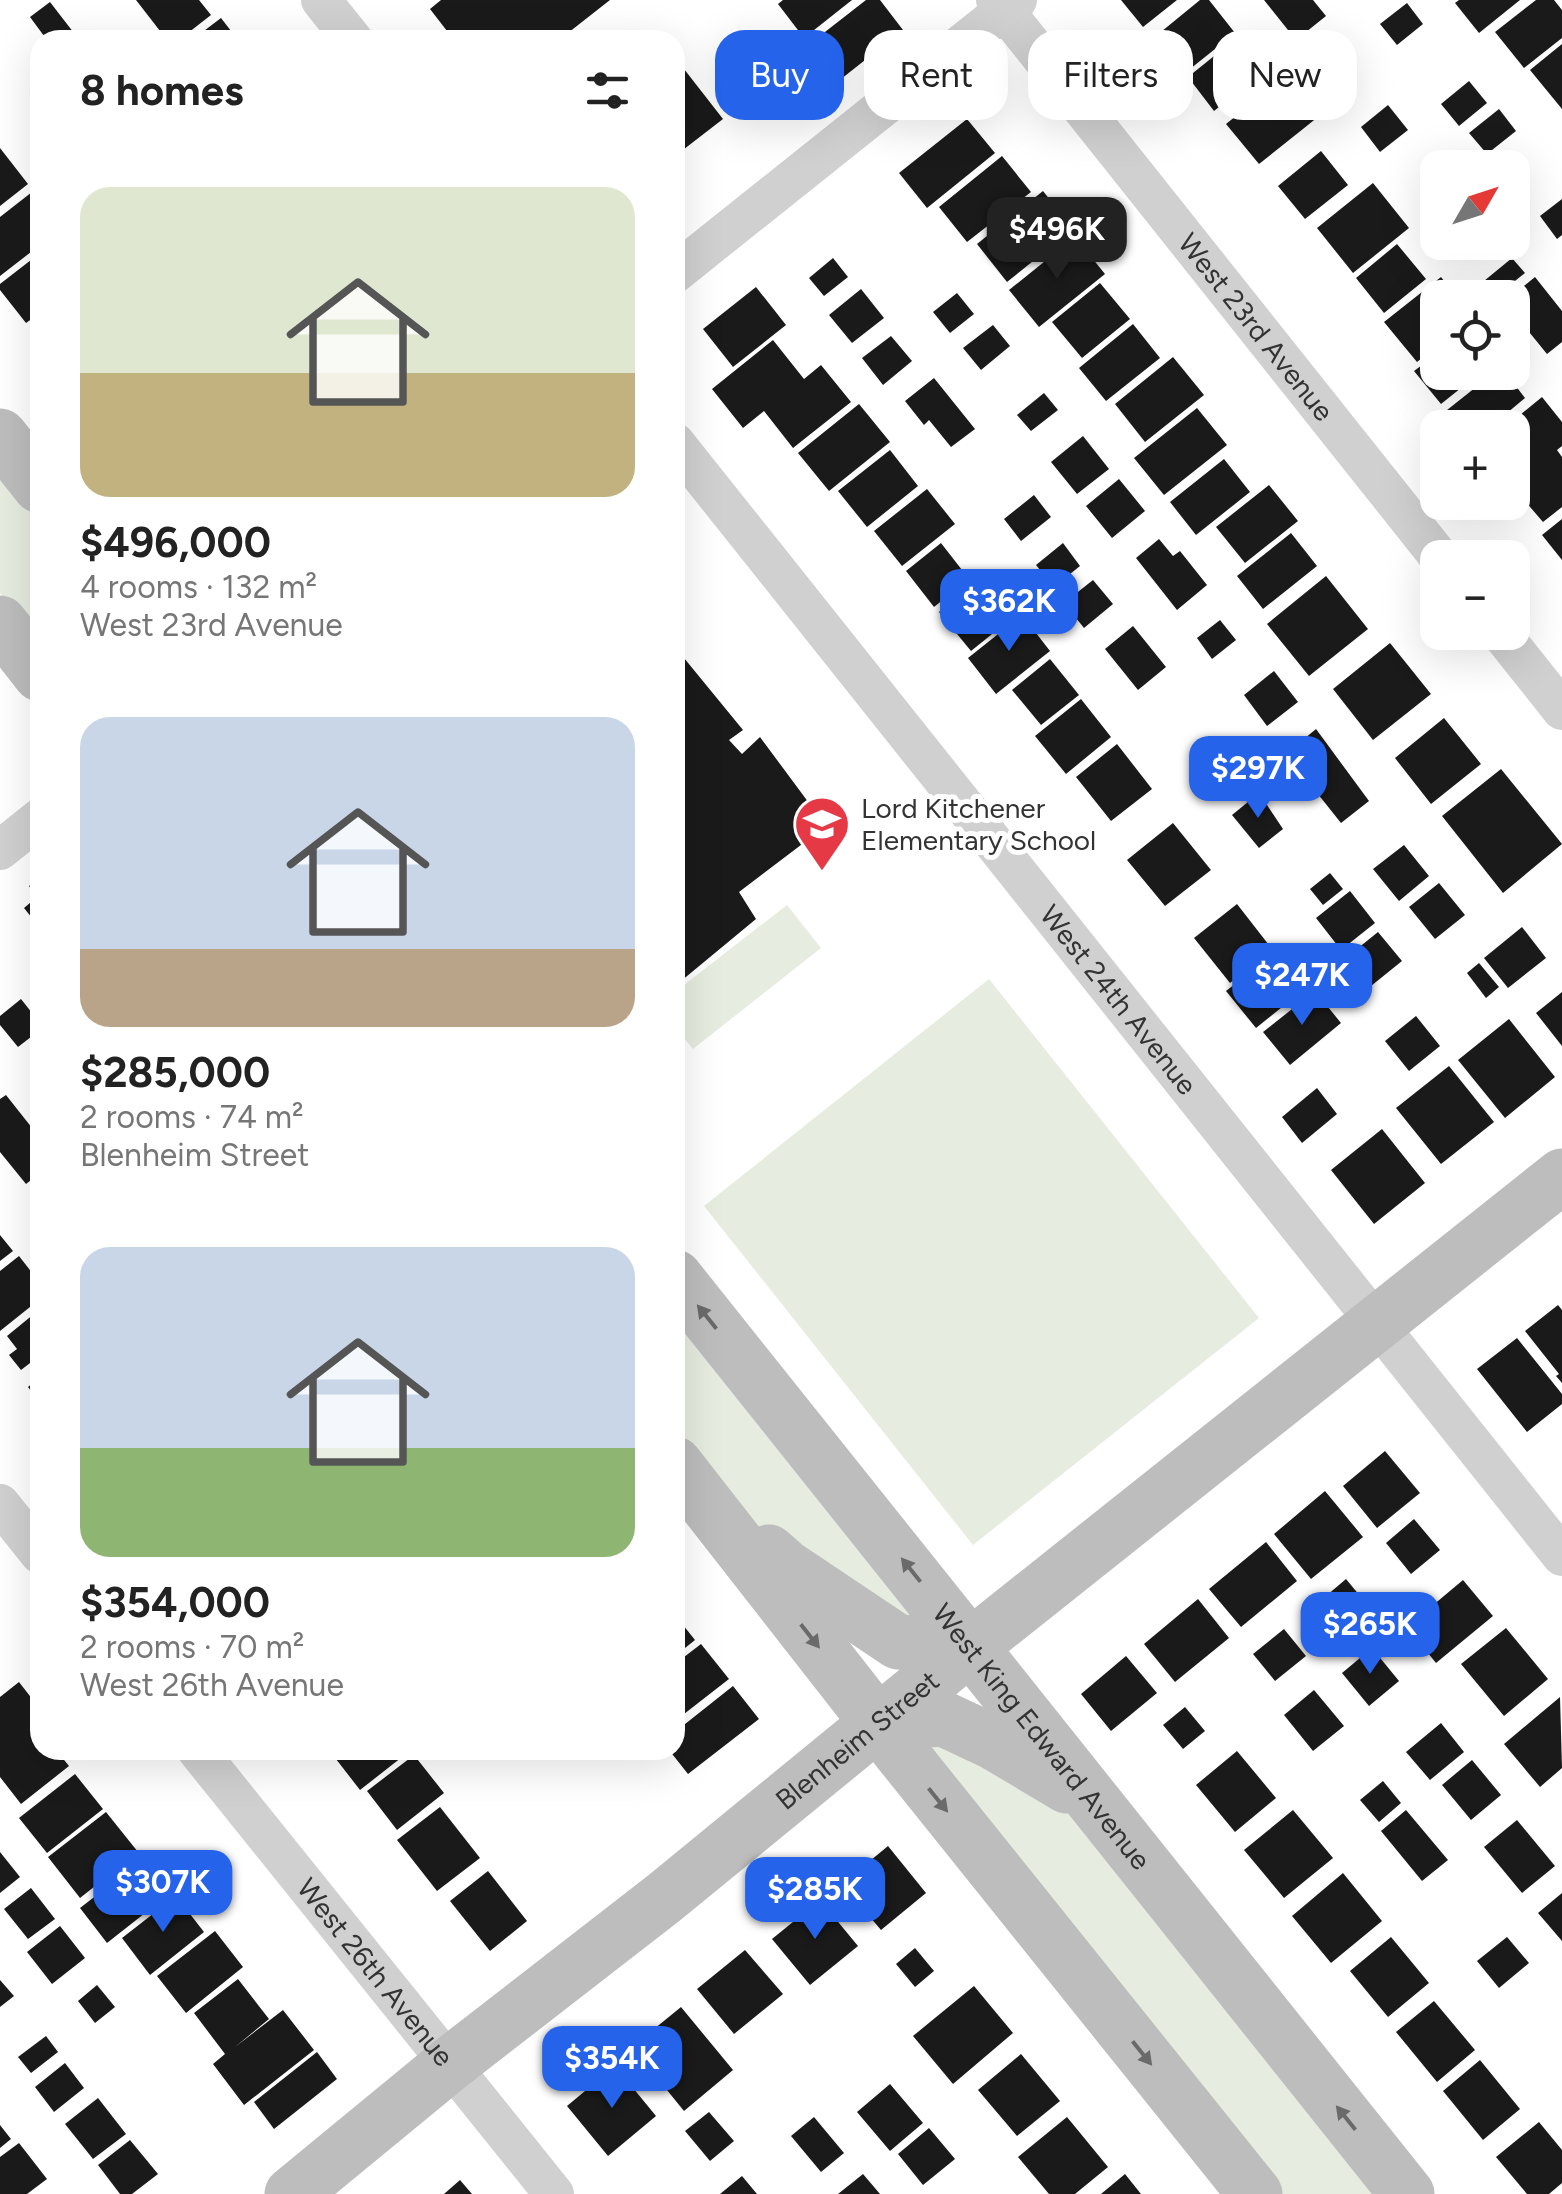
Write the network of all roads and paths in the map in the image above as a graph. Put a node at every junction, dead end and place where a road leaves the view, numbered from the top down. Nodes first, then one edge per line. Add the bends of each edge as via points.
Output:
1 (321, 0) edge
2 (1005, 3) edge
3 (345, 30) edge
4 (685, 264) edge
5 (0, 436) edge
6 (685, 455) edge
7 (30, 474) edge
8 (1426, 540) edge
9 (0, 624) edge
10 (1514, 650) edge
11 (30, 662) edge
12 (1562, 710) edge
13 (30, 826) edge
14 (0, 850) edge
15 (1562, 1176) edge
16 (685, 1289) edge
17 (1376, 1323) junction
18 (685, 1475) edge
19 (685, 1476) edge
20 (0, 1504) edge
21 (30, 1542) edge
22 (1562, 1556) edge
23 (972, 1646) junction
24 (878, 1723) junction
25 (206, 1760) edge
26 (1112, 1824) junction
27 (450, 2064) junction
28 (292, 2194) edge
29 (554, 2194) edge
30 (1255, 2194) edge
31 (1407, 2194) edge

1 - 3 street
2 - 4 street
2 - 8 street, West 23rd Avenue
5 - 7 main road
6 - 17 street, West 24th Avenue
9 - 11 main road
10 - 12 street
13 - 14 street
15 - 17 main road, Blenheim Street
23 -> 16 main road, West King Edward Avenue
17 - 22 street, West 24th Avenue
17 - 23 main road, Blenheim Street
18 - 23 main road via 786,1567 886,1637
19 -> 24 main road
20 - 21 street
23 - 24 main road, Blenheim Street
23 - 26 main road, West King Edward Avenue
24 - 26 main road via 944,1719 959,1725 1062,1781
24 - 27 main road, Blenheim Street
24 -> 30 main road
25 - 27 street, West 26th Avenue
31 -> 26 main road, West King Edward Avenue
27 - 28 main road, Blenheim Street
27 - 29 street, West 26th Avenue

